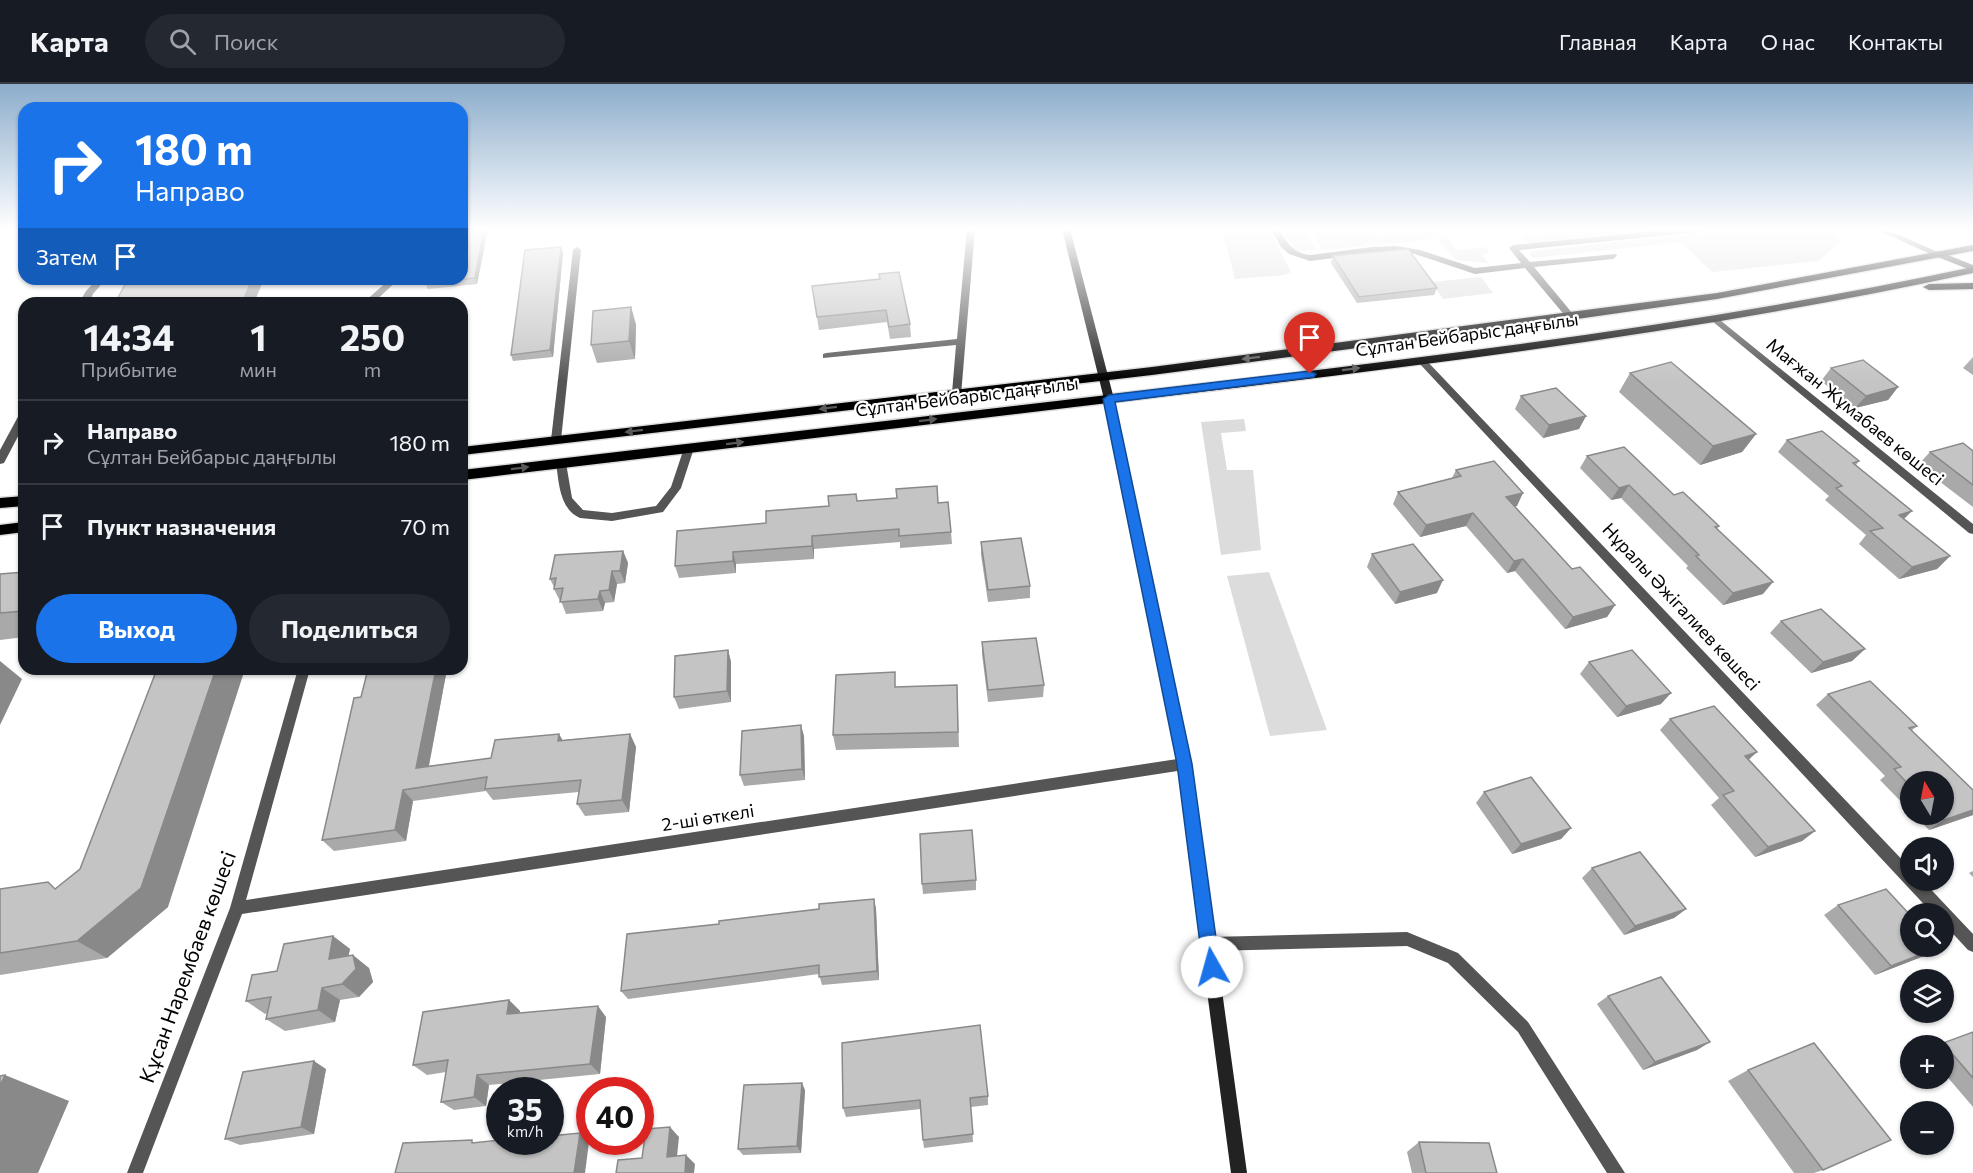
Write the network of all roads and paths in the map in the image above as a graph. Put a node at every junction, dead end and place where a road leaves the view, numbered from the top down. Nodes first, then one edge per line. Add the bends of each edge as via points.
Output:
1 (574, 280) edge
2 (967, 280) edge
3 (1078, 280) edge
4 (1539, 280) edge
5 (1802, 280) edge
6 (1927, 280) edge
7 (388, 285) edge
8 (1973, 286) edge
9 (1884, 290) junction
10 (375, 297) edge
11 (1570, 316) junction
12 (1715, 319) junction
13 (961, 342) junction
14 (826, 356) dead end
15 (1422, 361) junction
16 (1101, 376) junction
17 (957, 393) junction
18 (1109, 399) junction
19 (705, 423) junction
20 (18, 426) edge
21 (556, 440) junction
22 (705, 446) junction
23 (689, 448) junction
24 (468, 450) edge
25 (0, 460) edge
26 (561, 463) junction
27 (468, 474) edge
28 (18, 502) edge
29 (0, 503) edge
30 (18, 528) edge
31 (0, 530) edge
32 (1973, 530) edge
33 (301, 675) edge
34 (1184, 764) junction
35 (1900, 867) edge
36 (1922, 891) edge
37 (1934, 903) edge
38 (237, 908) junction
39 (1954, 925) edge
40 (1209, 944) junction
41 (1973, 945) edge
42 (135, 1173) edge
43 (1239, 1173) edge
44 (1617, 1173) edge

1 - 21 street
2 - 13 street
3 - 16 street
4 - 11 street
5 - 11 main road, Сұлтан Бейбарыс даңғылы
6 - 9 main road, Сұлтан Бейбарыс даңғылы
7 - 10 street
8 - 9 main road
9 - 12 main road, Сұлтан Бейбарыс даңғылы
11 -> 16 main road, Сұлтан Бейбарыс даңғылы
12 - 15 main road, Сұлтан Бейбарыс даңғылы
12 - 32 street, Мағжан Жұмабаев көшесі
13 - 14 street
13 - 17 street
18 -> 15 main road, Сұлтан Бейбарыс даңғылы
15 - 35 street, Нұралы Әжiгалиев көшесi
16 - 17 main road, Сұлтан Бейбарыс даңғылы
16 - 18 street
17 -> 19 main road, Сұлтан Бейбарыс даңғылы
22 -> 18 main road, Сұлтан Бейбарыс даңғылы
18 - 34 street
19 -> 21 main road, Сұлтан Бейбарыс даңғылы
19 - 22 main road
20 - 25 street
21 - 24 main road, Сұлтан Бейбарыс даңғылы
22 - 23 main road, Сұлтан Бейбарыс даңғылы
23 - 26 main road, Сұлтан Бейбарыс даңғылы
23 - 26 street via 676,488 659,509 612,517 580,514 567,499
27 -> 26 main road, Сұлтан Бейбарыс даңғылы
28 - 29 main road
30 - 31 main road
33 - 38 street, Құсан Нарембаев көшесі
34 - 38 street, 2-ші өткелі
34 - 40 street
36 - 37 street, Нұралы Әжiгалиев көшесi
38 - 42 street, Құсан Нарембаев көшесі
39 - 41 street, Нұралы Әжiгалиев көшесi
40 - 43 street
40 - 44 street via 1407,939 1453,958 1523,1027

